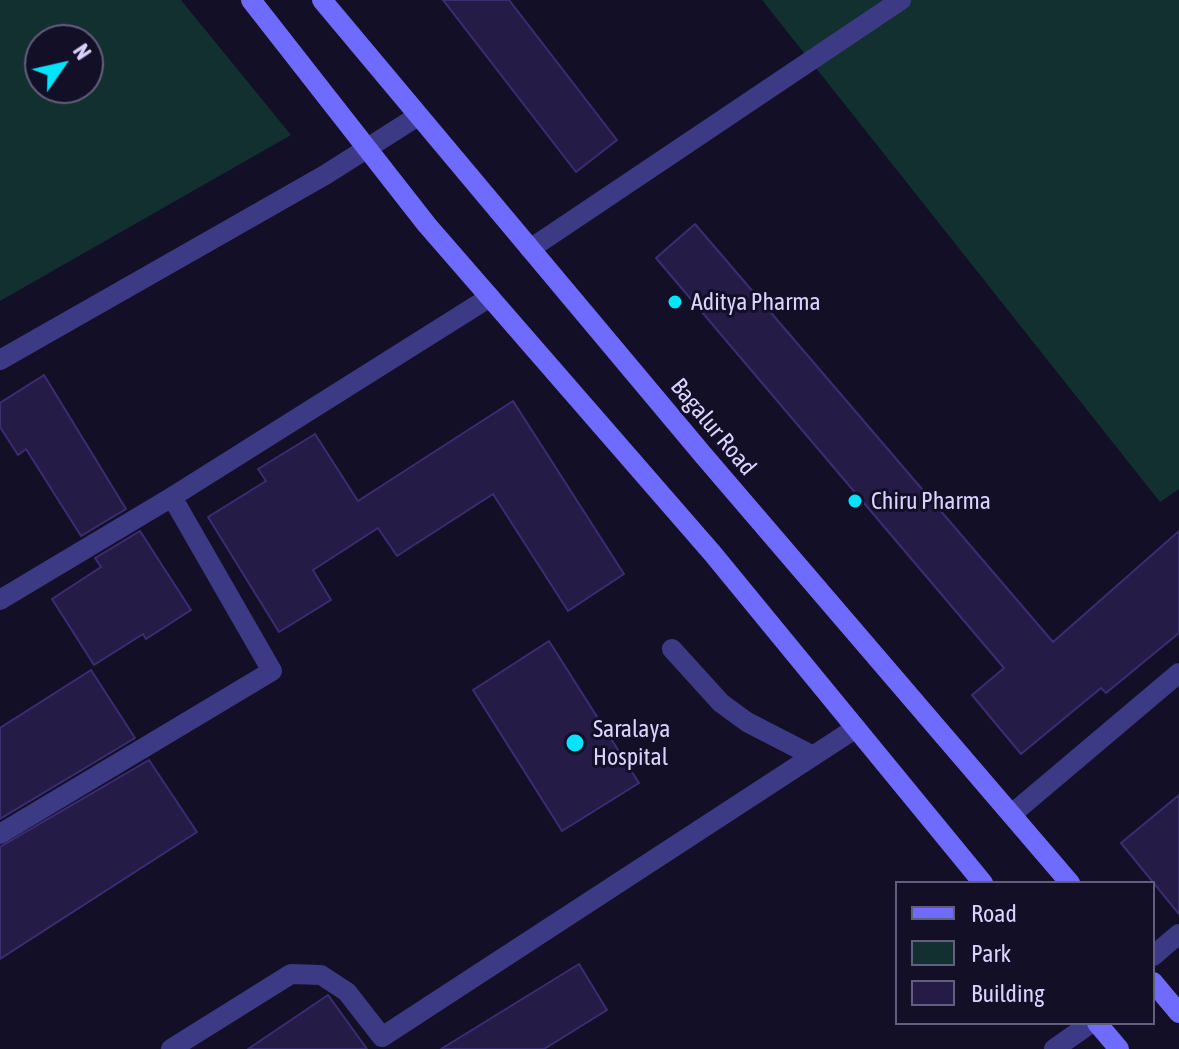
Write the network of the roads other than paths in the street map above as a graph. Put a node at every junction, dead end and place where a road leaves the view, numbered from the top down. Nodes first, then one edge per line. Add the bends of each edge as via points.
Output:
1 (251, 0) edge
2 (322, 0) edge
3 (901, 0) edge
4 (418, 116) junction
5 (367, 147) junction
6 (530, 249) junction
7 (490, 297) junction
8 (0, 360) edge
9 (172, 497) junction
10 (0, 600) edge
11 (672, 649) dead end
12 (1179, 673) edge
13 (856, 728) junction
14 (813, 756) junction
15 (1012, 814) junction
16 (0, 834) edge
17 (981, 881) edge
18 (1068, 881) edge
19 (1179, 934) edge
20 (1155, 954) edge
21 (1155, 984) edge
22 (1179, 1013) edge
23 (1088, 1025) edge
24 (1099, 1025) edge
25 (386, 1043) edge
26 (171, 1049) edge
27 (1054, 1049) edge
28 (1119, 1049) edge

1 - 5 main road
2 - 4 main road, Bagalur Road
3 - 6 street
4 - 5 street
4 - 6 main road, Bagalur Road
5 - 7 main road
5 - 8 street
6 - 15 main road, Bagalur Road
7 - 9 street
7 - 13 main road
9 - 10 street
9 - 16 street via 272,671
11 - 14 street via 721,703
12 - 15 street
13 - 14 street
13 - 17 main road
14 - 25 street
15 - 18 main road, Bagalur Road
19 - 20 street
21 - 22 main road
23 - 27 street
24 - 28 main road
25 - 26 street via 347,992 321,975 291,974

